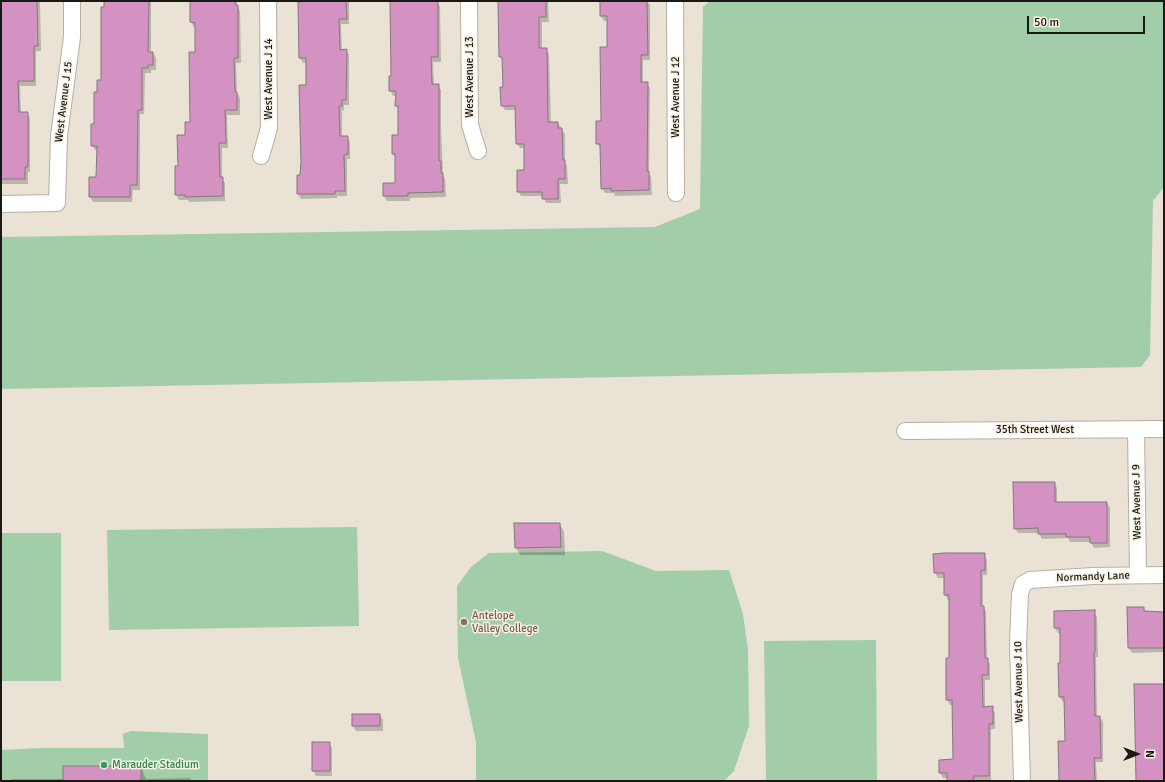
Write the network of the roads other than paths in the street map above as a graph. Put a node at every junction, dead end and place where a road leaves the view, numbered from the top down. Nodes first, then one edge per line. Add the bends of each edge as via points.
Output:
1 (72, 1) edge
2 (268, 1) edge
3 (469, 1) edge
4 (675, 1) edge
5 (478, 151) dead end
6 (261, 156) dead end
7 (676, 193) dead end
8 (1, 204) edge
9 (1164, 429) edge
10 (1136, 430) junction
11 (905, 431) dead end
12 (1164, 575) edge
13 (1138, 576) junction
14 (1023, 584) joint
15 (1022, 781) edge

1 - 8 street, West Avenue J 15 via 72,37 59,136 57,203
2 - 6 street, West Avenue J 14 via 269,128
3 - 5 street, West Avenue J 13 via 470,126
4 - 7 street, West Avenue J 12
9 - 10 street, 35th Street West
10 - 11 street, 35th Street West
10 - 13 street, West Avenue J 9
12 - 13 street, Normandy Lane
13 - 14 street, Normandy Lane via 1030,580
14 - 15 street, West Avenue J 10 via 1020,594 1018,644

